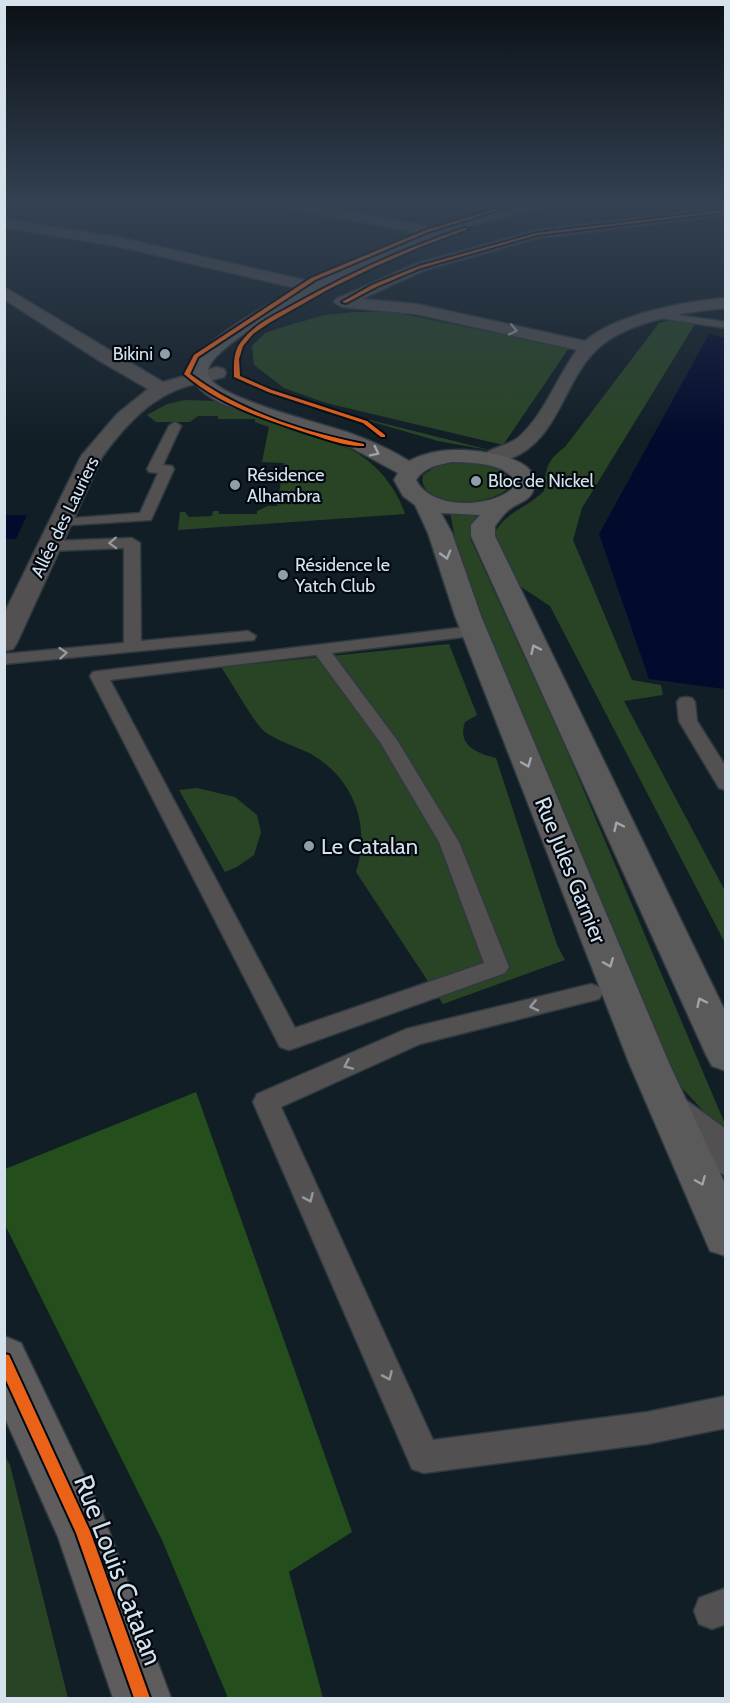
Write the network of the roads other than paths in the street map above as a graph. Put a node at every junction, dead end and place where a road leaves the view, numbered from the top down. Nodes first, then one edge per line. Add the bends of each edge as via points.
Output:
1 (295, 282) edge
2 (324, 282) edge
3 (383, 282) edge
4 (314, 287) junction
5 (4, 292) edge
6 (289, 300) junction
7 (344, 302) junction
8 (726, 303) edge
9 (657, 315) junction
10 (726, 315) edge
11 (707, 323) junction
12 (726, 325) edge
13 (588, 347) junction
14 (208, 366) junction
15 (168, 387) junction
16 (222, 396) junction
17 (175, 426) dead end
18 (538, 427) junction
19 (452, 456) junction
20 (490, 459) junction
21 (409, 471) junction
22 (518, 472) junction
23 (424, 501) junction
24 (502, 504) junction
25 (61, 523) junction
26 (51, 546) junction
27 (474, 631) junction
28 (248, 636) dead end
29 (4, 643) edge
30 (133, 647) junction
31 (320, 650) junction
32 (4, 659) edge
33 (686, 702) dead end
34 (726, 784) edge
35 (591, 993) dead end
36 (726, 1055) edge
37 (672, 1112) junction
38 (726, 1157) edge
39 (726, 1236) edge
40 (4, 1360) edge
41 (726, 1412) edge
42 (142, 1698) edge

1 - 4 street
2 - 4 main road
3 - 7 street
4 - 6 main road
5 - 15 street via 94,350
6 - 7 street
6 - 14 main road via 232,334
7 -> 13 street via 416,309
8 - 9 street
9 - 11 lane
9 - 13 street via 611,333
10 - 11 lane
11 - 12 lane
13 - 18 street
14 - 15 street, Allée des Lauriers
14 - 16 main road
14 - 19 main road via 226,382 251,394
15 - 16 street
15 - 25 street, Allée des Lauriers via 144,401 107,436 92,456
16 -> 21 main road via 362,445
17 - 25 lane via 154,469 167,469 146,517
18 - 20 street via 517,449
18 - 22 street via 534,457
19 - 20 main road
19 - 21 main road via 433,459
20 - 22 main road
21 - 23 main road, Rue Jules Garnier via 406,486
22 - 24 main road via 524,486 521,493
23 - 24 main road via 462,509
23 -> 27 main road, Rue Jules Garnier via 440,533
36 -> 24 main road via 483,536 483,525
25 - 26 street, Allée des Lauriers
26 - 29 street, Allée des Lauriers
30 -> 26 lane via 132,543
27 - 31 lane
27 -> 37 main road, Rue Jules Garnier
28 - 30 lane
32 -> 30 lane
31 - 31 lane via 388,740 449,842 496,968 289,1041 99,676
33 - 34 lane via 688,721
35 -> 41 lane via 415,1036 266,1102 424,1457 647,1428
37 - 38 street
37 -> 39 main road, Rue Jules Garnier
40 - 42 street, Rue Louis Catalan via 83,1531

